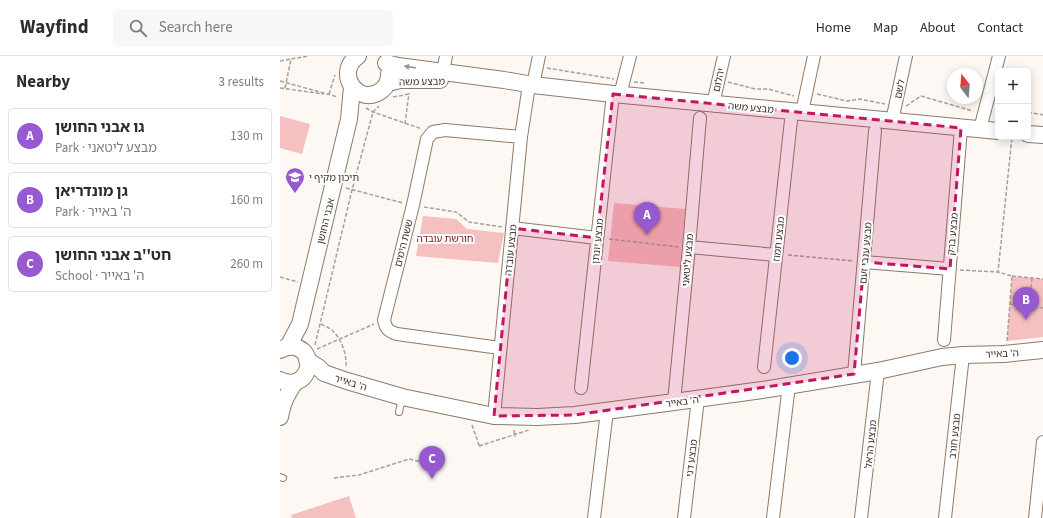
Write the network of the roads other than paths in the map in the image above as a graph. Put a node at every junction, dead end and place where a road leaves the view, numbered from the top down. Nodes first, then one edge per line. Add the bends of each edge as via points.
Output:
1 (358, 56) edge
2 (446, 56) edge
3 (540, 56) edge
4 (630, 56) edge
5 (724, 56) edge
6 (814, 56) edge
7 (906, 56) edge
8 (999, 56) edge
9 (381, 58) edge
10 (443, 72) junction
11 (504, 80) junction
12 (531, 85) junction
13 (390, 90) junction
14 (616, 95) junction
15 (714, 97) junction
16 (364, 101) junction
17 (799, 108) junction
18 (894, 114) junction
19 (700, 118) dead end
20 (982, 122) junction
21 (961, 128) junction
22 (995, 129) edge
23 (875, 131) dead end
24 (1031, 134) edge
25 (1043, 136) edge
26 (522, 137) junction
27 (512, 228) junction
28 (597, 238) junction
29 (689, 248) junction
30 (776, 254) junction
31 (864, 262) junction
32 (950, 269) junction
33 (300, 324) junction
34 (944, 340) dead end
35 (284, 348) edge
36 (500, 348) junction
37 (1043, 350) edge
38 (963, 355) junction
39 (305, 356) junction
40 (764, 366) dead end
41 (878, 371) junction
42 (324, 373) junction
43 (854, 374) junction
44 (293, 380) edge
45 (789, 385) junction
46 (581, 388) dead end
47 (698, 399) junction
48 (674, 402) junction
49 (607, 411) junction
50 (494, 416) junction
51 (280, 417) edge
52 (1043, 442) edge
53 (594, 518) edge
54 (684, 518) edge
55 (772, 518) edge
56 (861, 518) edge
57 (945, 518) edge
58 (1035, 518) edge

1 - 16 street, אבני החושן via 348,67 347,74 348,81
2 - 10 street
3 - 12 street, מבצע עובדה
4 - 14 street
5 - 15 street, יהלום
6 - 17 street
7 - 18 street, לשם
8 - 20 street
10 -> 9 street, מבצע משה via 398,66
9 - 13 street via 389,69
10 - 11 street, מבצע משה
11 - 12 street, מבצע משה
11 - 13 street, מבצע משה via 400,80
12 - 14 street, מבצע משה
12 - 26 street, מבצע עובדה
13 - 16 street via 384,89
14 - 15 street, מבצע משה
14 - 28 street, מבצע יונתן
15 - 17 street, מבצע משה
16 - 33 street, אבני החושן via 350,119
17 - 18 street, מבצע משה
17 - 30 street, מבצע תמוז
18 - 21 street, מבצע משה
19 - 29 street, מבצע ליטאני
20 - 21 street, מבצע משה
20 - 22 street, מבצע משה
21 - 32 street, מבצע ברק
23 - 31 street, מבצע ענבי זעם
24 - 25 street
26 - 27 street, מבצע עובדה
26 - 36 street, ששת הימים via 445,130 432,132 428,139 384,320 386,327 397,334
27 - 28 street
27 - 36 street, מבצע עובדה
28 - 46 street, מבצע יונתן
29 - 30 street
29 - 48 street, מבצע ליטאני
30 - 40 street, מבצע תמוז
31 - 32 street
31 - 43 street, מבצע ענבי זעם
32 - 34 street, מבצע ברק
33 - 35 street, אבני החושן
33 - 39 street, אבני החושן
35 - 39 street, ה' באייר via 294,347
36 - 50 street, מבצע עובדה
37 - 38 street, ה' באייר
38 - 41 street, ה' באייר
38 - 57 street, מבצע חורב
39 - 42 street, ה' באייר
39 - 44 street via 308,369
41 - 43 street, ה' באייר
41 - 56 street, מבצע הראל
42 - 44 street, ה' באייר
42 - 50 street, ה' באייר via 400,404 467,410
43 - 45 street, ה' באייר
44 - 51 street
45 - 47 street, ה' באייר
45 - 55 street
47 - 48 street, ה' באייר
47 - 54 street, מבצע דני
48 - 49 street, ה' באייר
49 - 50 street, ה' באייר via 537,417
49 - 53 street
52 - 58 street

